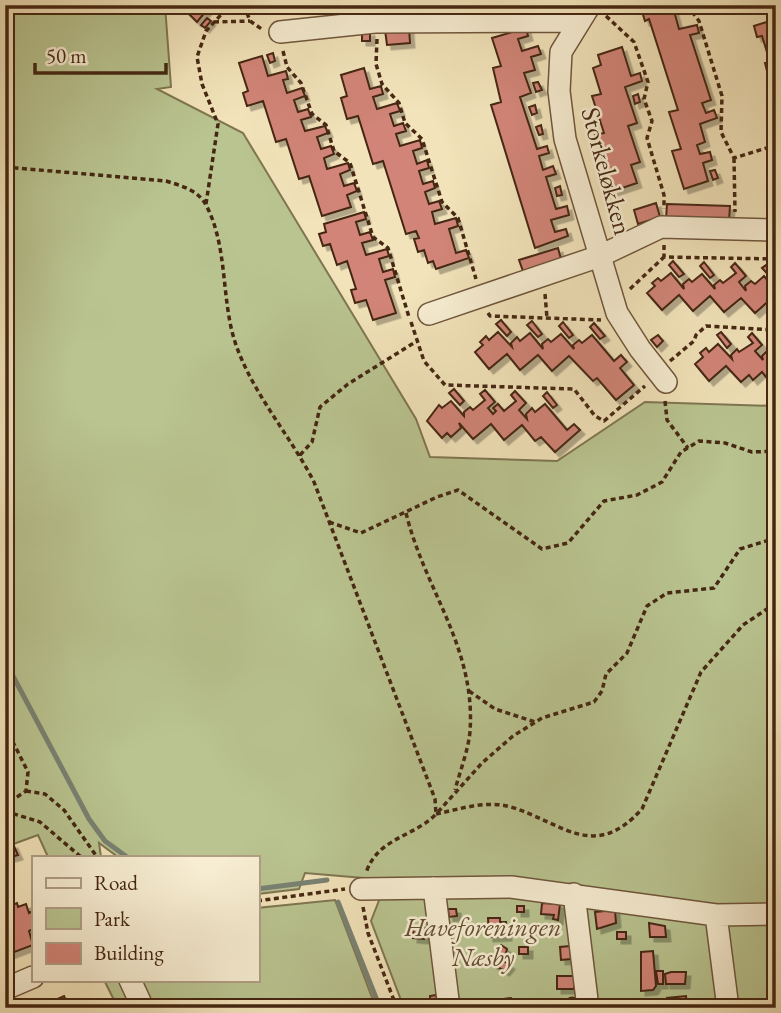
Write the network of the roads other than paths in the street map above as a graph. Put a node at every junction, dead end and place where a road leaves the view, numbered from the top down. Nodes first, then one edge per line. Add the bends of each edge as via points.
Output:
1 (591, 14) edge
2 (280, 32) road end
3 (776, 230) edge
4 (600, 256) junction
5 (419, 317) road end
6 (657, 376) road end
7 (434, 888) junction
8 (361, 889) road end
9 (574, 894) junction
10 (776, 914) edge
11 (716, 915) junction
12 (32, 977) edge
13 (131, 982) edge
14 (5, 989) edge
15 (143, 1008) edge
16 (449, 1008) edge
17 (588, 1008) edge
18 (727, 1008) edge

1 - 2 street via 375,22
1 - 4 street, Storkeløkken via 561,52 559,91 565,139
3 - 4 street, Storkeløkken via 664,227
4 - 5 street, Storkeløkken
4 - 6 street, Storkeløkken via 611,311
7 - 8 street
7 - 9 street via 511,887
7 - 16 street
9 - 11 street
9 - 17 street
10 - 11 street
11 - 18 street
12 - 14 street
13 - 15 street

